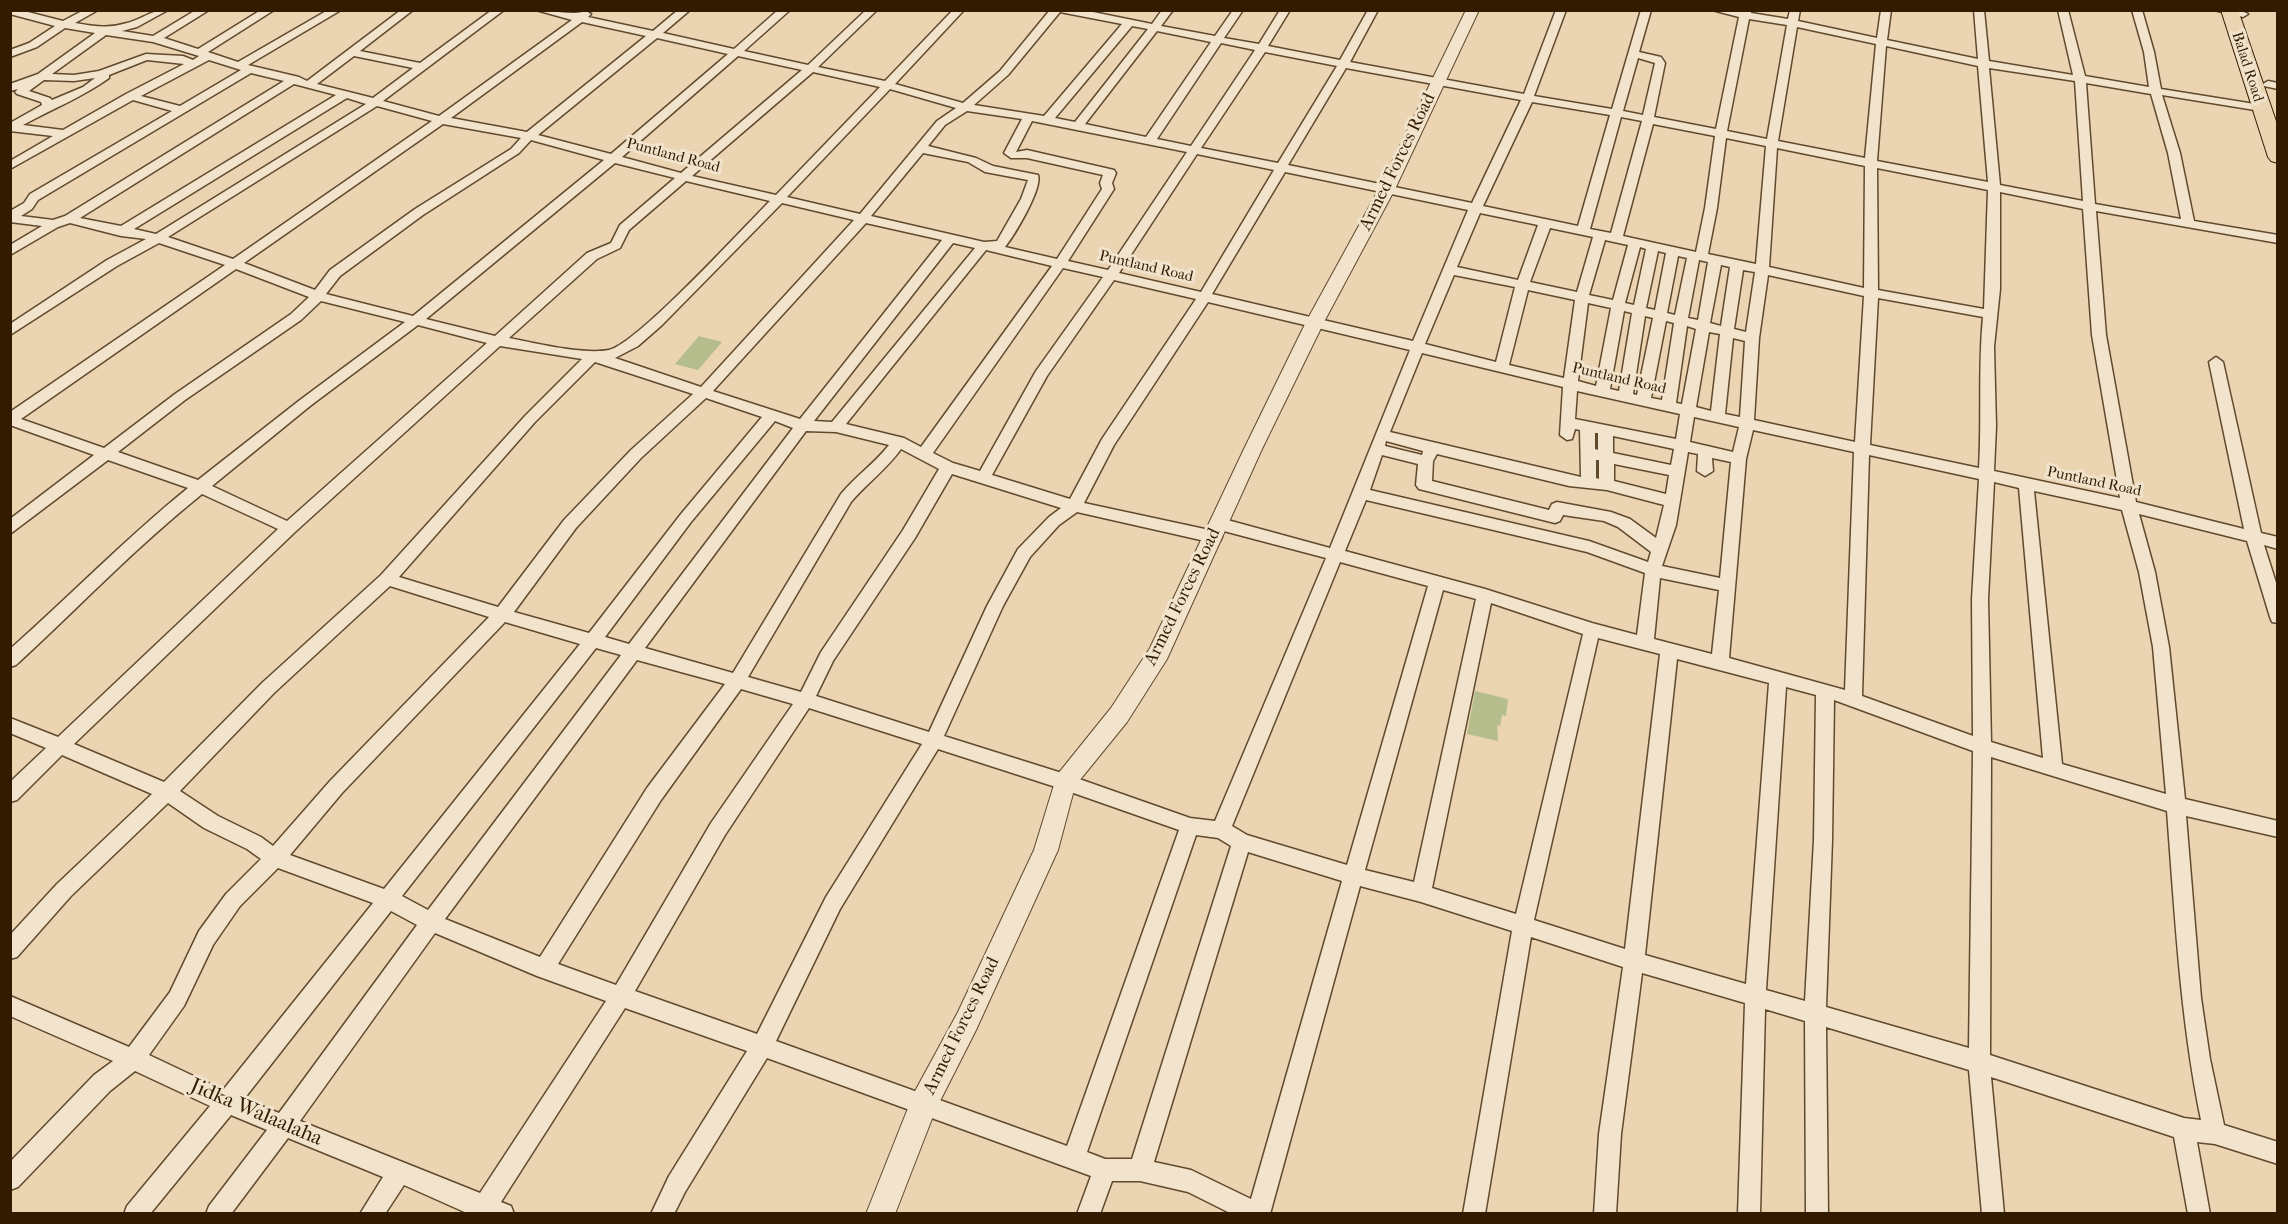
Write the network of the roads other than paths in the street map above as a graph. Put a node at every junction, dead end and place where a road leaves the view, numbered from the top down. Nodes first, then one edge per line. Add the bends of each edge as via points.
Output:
1 (45, 10) edge
2 (93, 10) edge
3 (163, 10) edge
4 (204, 10) edge
5 (270, 10) edge
6 (336, 10) edge
7 (408, 10) edge
8 (499, 10) edge
9 (542, 10) edge
10 (685, 10) edge
11 (784, 10) edge
12 (872, 10) edge
13 (958, 10) edge
14 (1056, 10) edge
15 (1064, 10) edge
16 (1168, 10) edge
17 (1238, 10) edge
18 (1285, 10) edge
19 (1373, 10) edge
20 (1473, 10) edge
21 (1561, 10) edge
22 (1646, 10) edge
23 (1717, 10) edge
24 (1886, 10) edge
25 (1978, 10) edge
26 (2064, 10) edge
27 (2137, 10) edge
28 (10, 11) edge
29 (2232, 11) edge
30 (1746, 12) edge
31 (586, 14) edge
32 (32, 17) junction
33 (1794, 17) edge
34 (1129, 23) junction
35 (65, 25) junction
36 (10, 27) edge
37 (1155, 28) junction
38 (103, 32) junction
39 (655, 34) junction
40 (155, 39) junction
41 (1217, 39) junction
42 (1881, 43) junction
43 (1262, 48) junction
44 (736, 51) junction
45 (354, 53) junction
46 (10, 54) edge
47 (1634, 54) junction
48 (200, 57) junction
49 (1981, 63) junction
50 (1344, 64) junction
51 (421, 66) junction
52 (245, 67) junction
53 (810, 69) junction
54 (111, 72) junction
55 (40, 77) junction
56 (295, 79) junction
57 (2080, 81) junction
58 (1437, 82) junction
59 (310, 84) junction
60 (887, 85) junction
61 (2273, 85) edge
62 (10, 88) edge
63 (2156, 93) junction
64 (346, 94) junction
65 (130, 96) junction
66 (1528, 98) junction
67 (375, 104) junction
68 (48, 106) junction
69 (965, 107) junction
70 (179, 109) junction
71 (2269, 110) edge
72 (1616, 113) junction
73 (1029, 116) junction
74 (441, 120) junction
75 (1047, 120) junction
76 (1648, 120) junction
77 (1078, 126) junction
78 (12, 127) edge
79 (1721, 133) junction
80 (65, 134) junction
81 (529, 136) junction
82 (1150, 140) junction
83 (1772, 143) junction
84 (922, 149) junction
85 (1193, 151) junction
86 (615, 157) junction
87 (2277, 157) edge
88 (1871, 162) junction
89 (10, 166) edge
90 (1280, 169) junction
91 (683, 177) junction
92 (1994, 186) junction
93 (1386, 189) junction
94 (779, 199) junction
95 (2088, 205) junction
96 (1475, 209) junction
97 (10, 217) edge
98 (863, 218) junction
99 (69, 219) junction
100 (2188, 223) junction
101 (54, 224) junction
102 (1545, 224) junction
103 (1583, 231) junction
104 (121, 232) junction
105 (1600, 235) junction
106 (158, 238) junction
107 (950, 239) junction
108 (1616, 239) junction
109 (2277, 239) edge
110 (1635, 243) junction
111 (983, 246) junction
112 (1653, 246) junction
113 (10, 251) edge
114 (1673, 251) junction
115 (1703, 257) junction
116 (235, 264) junction
117 (1060, 264) junction
118 (1737, 264) junction
119 (1451, 270) junction
120 (1762, 270) junction
121 (1111, 275) junction
122 (1522, 286) junction
123 (1870, 293) junction
124 (318, 296) junction
125 (1204, 297) junction
126 (1582, 298) junction
127 (1618, 305) junction
128 (1638, 311) junction
129 (1989, 314) junction
130 (1659, 315) junction
131 (1681, 320) junction
132 (415, 321) junction
133 (1316, 322) junction
134 (1703, 325) junction
135 (10, 331) edge
136 (1726, 331) junction
137 (1752, 338) junction
138 (496, 341) junction
139 (1418, 347) junction
140 (593, 356) junction
141 (2216, 362) dead end
142 (1501, 368) junction
143 (1572, 384) junction
144 (704, 392) junction
145 (1602, 392) junction
146 (1625, 397) junction
147 (1643, 402) junction
148 (1668, 407) junction
149 (1689, 412) junction
150 (771, 416) junction
151 (1717, 418) junction
152 (10, 419) edge
153 (1747, 424) junction
154 (804, 426) junction
155 (1587, 426) junction
156 (836, 427) junction
157 (1605, 429) junction
158 (899, 442) junction
159 (1380, 442) junction
160 (1682, 445) junction
161 (1862, 448) junction
162 (1705, 450) junction
163 (1588, 453) junction
164 (108, 454) junction
165 (1429, 454) junction
166 (922, 456) junction
167 (1607, 456) junction
168 (1739, 459) junction
169 (948, 467) junction
170 (1705, 471) dead end
171 (1678, 472) junction
172 (1986, 475) junction
173 (984, 477) junction
174 (1589, 484) junction
175 (2026, 484) junction
176 (1607, 485) junction
177 (201, 487) junction
178 (1359, 493) junction
179 (1672, 501) junction
180 (1074, 506) junction
181 (2129, 506) junction
182 (1555, 517) junction
183 (10, 528) edge
184 (289, 528) junction
185 (1217, 531) junction
186 (1551, 538) junction
187 (2254, 538) junction
188 (2277, 543) edge
189 (1660, 550) junction
190 (1335, 555) junction
191 (1653, 570) junction
192 (387, 579) junction
193 (1437, 582) junction
194 (1727, 586) junction
195 (1485, 595) junction
196 (502, 615) junction
197 (2277, 617) edge
198 (1592, 630) junction
199 (593, 640) junction
200 (1646, 643) junction
201 (635, 651) junction
202 (1669, 651) junction
203 (10, 660) edge
204 (1720, 662) junction
205 (1778, 678) junction
206 (737, 681) junction
207 (1825, 690) junction
208 (805, 700) junction
209 (1853, 700) junction
210 (10, 725) edge
211 (933, 742) junction
212 (1982, 747) junction
213 (61, 748) junction
214 (2053, 769) junction
215 (1065, 782) junction
216 (167, 792) junction
217 (10, 794) edge
218 (2175, 805) junction
219 (1190, 826) junction
220 (2277, 829) edge
221 (1221, 830) junction
222 (1242, 842) junction
223 (276, 858) junction
224 (1354, 876) junction
225 (1421, 893) junction
226 (388, 899) junction
227 (431, 922) junction
228 (1523, 926) junction
229 (10, 950) edge
230 (1634, 961) junction
231 (544, 969) junction
232 (621, 996) junction
233 (1755, 997) junction
234 (10, 1006) edge
235 (1815, 1012) junction
236 (763, 1045) junction
237 (133, 1059) junction
238 (1979, 1062) junction
239 (227, 1103) junction
240 (924, 1103) junction
241 (284, 1125) junction
242 (2184, 1129) junction
243 (2215, 1134) junction
244 (2277, 1153) edge
245 (1073, 1160) junction
246 (1105, 1170) junction
247 (1140, 1170) junction
248 (399, 1173) junction
249 (10, 1179) edge
250 (489, 1211) edge
251 (1258, 1213) edge
252 (135, 1214) edge
253 (217, 1214) edge
254 (371, 1214) edge
255 (662, 1214) edge
256 (880, 1214) edge
257 (1088, 1214) edge
258 (1474, 1214) edge
259 (1605, 1214) edge
260 (1749, 1214) edge
261 (1817, 1214) edge
262 (1993, 1214) edge
263 (2199, 1214) edge

1 - 32 street
2 - 35 street
3 - 38 street via 133,25
4 - 40 street
5 - 48 street
6 - 52 street
7 - 45 street
8 - 51 street
9 - 31 street
10 - 39 street
11 - 44 street
12 - 53 street
13 - 60 street
14 - 69 street via 1004,73
15 - 34 street
16 - 37 street
17 - 41 street
18 - 43 street
19 - 50 street
20 - 58 street, Armed Forces Road
21 - 66 street
22 - 47 street
23 - 30 street
24 - 42 street
25 - 49 street
26 - 57 street
27 - 63 street
28 - 32 street, Puntland Road
29 - 61 highway, Balad Road
29 - 71 highway, Balad Road
30 - 33 street
30 - 79 street
31 - 39 street
31 - 74 street
32 - 35 street, Puntland Road
32 - 36 street
33 - 42 street
33 - 83 street
34 - 37 street
34 - 75 street
35 - 38 street, Puntland Road
35 - 46 street
37 - 41 street
37 - 77 street
38 - 40 street, Puntland Road
38 - 55 street
39 - 44 street
39 - 81 street
40 - 48 street, Puntland Road
41 - 43 street
41 - 82 street
42 - 49 street
42 - 88 street
43 - 50 street
43 - 85 street
44 - 53 street
44 - 86 street
45 - 51 street
45 - 59 street
47 - 72 street
47 - 76 street via 1660,63
48 - 52 street, Puntland Road
48 - 54 street via 151,56
48 - 65 street
49 - 57 street
49 - 92 street
50 - 58 street
50 - 90 street
51 - 67 street
52 - 56 street, Puntland Road
52 - 70 street
53 - 60 street
53 - 91 street
54 - 55 street via 85,77
54 - 68 street via 87,89
55 - 62 street
55 - 68 street via 21,92 46,100
56 - 59 street, Puntland Road
56 - 99 street
57 - 63 street
57 - 95 street
58 - 66 street
58 - 93 street, Armed Forces Road
59 - 64 street, Puntland Road
60 - 69 street
60 - 94 street
61 - 71 highway, Balad Road
63 - 71 street
63 - 100 street via 2174,153
64 - 67 street, Puntland Road
64 - 104 street
65 - 70 street
65 - 80 street
66 - 72 street
66 - 96 street
67 - 74 street, Puntland Road
67 - 106 street
68 - 78 street
69 - 73 street
69 - 84 street via 941,123
70 - 97 street via 34,196
71 - 87 highway, Balad Road
72 - 76 street
72 - 103 street
73 - 75 street
73 - 117 street via 1010,153 1110,173 1108,189
74 - 81 street, Puntland Road
74 - 116 street
75 - 77 street
76 - 79 street
76 - 108 street
77 - 82 street
78 - 80 street
79 - 83 street
79 - 115 street
80 - 89 street
81 - 86 street, Puntland Road
81 - 124 street via 515,151 419,212 335,273
82 - 85 street
83 - 88 street
83 - 120 street
84 - 98 street
84 - 111 street via 1034,178 1028,200 1001,244
85 - 90 street
85 - 121 street
86 - 91 street, Puntland Road
86 - 132 street
88 - 92 street
88 - 123 street
90 - 93 street
90 - 125 street
91 - 94 street, Puntland Road
91 - 138 street via 624,228 616,244 592,256
92 - 95 street
92 - 129 street
93 - 96 street
93 - 133 street, Armed Forces Road
94 - 98 street, Puntland Road
94 - 140 street via 633,343 614,354
95 - 100 street
95 - 181 street via 2099,335
96 - 102 street
96 - 119 street
97 - 101 street
98 - 107 street, Puntland Road
98 - 144 street
99 - 101 street
99 - 104 street
100 - 109 street
101 - 113 street
102 - 103 street
102 - 122 street
103 - 105 street
104 - 106 street
105 - 108 street
105 - 126 street
106 - 116 street
106 - 135 street via 112,263
107 - 111 street, Puntland Road
107 - 154 street
108 - 110 street
110 - 112 street
110 - 127 street
111 - 117 street, Puntland Road
111 - 156 street
112 - 114 street
112 - 128 street
114 - 115 street
114 - 130 street
115 - 118 street
115 - 131 street
115 - 134 street
116 - 124 street
116 - 152 street via 62,387
117 - 121 street, Puntland Road
117 - 166 street
118 - 120 street
118 - 136 street
119 - 122 street
119 - 139 street
120 - 123 street
120 - 137 street
121 - 125 street, Puntland Road
121 - 173 street via 1041,374
122 - 126 street
122 - 142 street
123 - 129 street
123 - 161 street
124 - 132 street
124 - 164 street via 296,317 180,397
125 - 133 street, Puntland Road
125 - 180 street via 1107,443
126 - 127 street
126 - 143 street
127 - 128 street
127 - 145 street
128 - 130 street
128 - 146 street
129 - 172 street
130 - 131 street
130 - 147 street
131 - 134 street
131 - 148 street
132 - 138 street
132 - 177 street
133 - 139 street, Puntland Road
133 - 185 street, Armed Forces Road
134 - 136 street
134 - 149 street
136 - 137 street
136 - 151 street
137 - 153 street
138 - 140 street
138 - 184 street
139 - 142 street, Puntland Road
139 - 159 street
140 - 144 street
140 - 192 street via 530,419
141 - 187 street
142 - 143 street, Puntland Road
143 - 145 street, Puntland Road
143 - 155 street via 1568,429
144 - 150 street
144 - 196 street via 636,454 578,515
145 - 146 street, Puntland Road
146 - 147 street, Puntland Road
147 - 148 street, Puntland Road
148 - 149 street, Puntland Road
149 - 151 street, Puntland Road
149 - 160 street
150 - 154 street
150 - 199 street via 686,518
151 - 153 street, Puntland Road
152 - 164 street
153 - 161 street, Puntland Road
153 - 168 street
154 - 156 street
154 - 201 street
155 - 157 street
155 - 163 street
156 - 158 street
157 - 160 street
157 - 167 street
158 - 166 street
158 - 206 street via 846,498
159 - 165 street
159 - 178 street
160 - 162 street
160 - 171 street
161 - 172 street, Puntland Road
161 - 209 street
162 - 168 street
162 - 170 street
163 - 167 street
163 - 174 street
164 - 177 street
164 - 183 street
165 - 174 street
165 - 182 street via 1424,485
166 - 169 street
167 - 171 street
167 - 176 street
168 - 194 street
169 - 173 street
169 - 208 street via 909,534 826,657
171 - 179 street
172 - 175 street, Puntland Road
172 - 212 street via 1980,599
173 - 180 street
174 - 176 street
175 - 181 street, Puntland Road
175 - 214 street
176 - 179 street
177 - 184 street
177 - 203 street via 155,523
178 - 186 street
178 - 190 street
179 - 189 street
180 - 185 street
180 - 211 street via 1024,553 995,606
181 - 187 street, Puntland Road
181 - 218 street via 2161,647
182 - 186 street
182 - 189 street via 1557,508 1606,516 1624,523
184 - 213 street
185 - 190 street
185 - 215 street, Armed Forces Road via 1159,653 1119,715
186 - 191 street
187 - 188 street, Puntland Road
187 - 197 street
189 - 191 street
190 - 193 street
190 - 221 street
191 - 194 street
191 - 200 street
192 - 196 street
192 - 216 street via 268,688
193 - 195 street
193 - 224 street
194 - 204 street
195 - 198 street
195 - 225 street
196 - 199 street
196 - 223 street via 336,787
198 - 200 street
198 - 228 street
199 - 201 street
199 - 226 street
200 - 202 street
201 - 206 street
201 - 227 street
202 - 204 street
202 - 230 street
204 - 205 street
205 - 207 street
205 - 233 street
206 - 208 street
206 - 231 street via 654,794
207 - 209 street
207 - 235 street
208 - 211 street
208 - 232 street via 718,830
209 - 212 street
210 - 213 street
211 - 215 street
211 - 236 street via 833,903
212 - 214 street
212 - 238 street
213 - 216 street
213 - 217 street
214 - 218 street
215 - 219 street
215 - 240 street, Armed Forces Road via 1046,850 967,1021
216 - 223 street via 194,812
216 - 229 street via 64,890
218 - 220 street
218 - 243 street via 2191,998
219 - 221 street
219 - 245 street
221 - 222 street
222 - 224 street
222 - 247 street
223 - 226 street
223 - 237 street via 233,900 206,938 177,999
224 - 225 street
224 - 251 street
225 - 228 street
226 - 227 street
226 - 239 street
227 - 231 street
227 - 241 street
228 - 230 street
228 - 258 street
230 - 233 street
230 - 259 street via 1610,1134
231 - 232 street
232 - 236 street
232 - 250 street
233 - 235 street
233 - 260 street
234 - 237 street, Jidka Walaalaha
235 - 238 street
235 - 261 street
236 - 240 street
236 - 255 street
237 - 239 street, Jidka Walaalaha
237 - 249 street via 102,1083
238 - 242 street
238 - 262 street
239 - 241 street, Jidka Walaalaha
239 - 252 street
240 - 245 street
240 - 256 street, Armed Forces Road
241 - 248 street, Jidka Walaalaha
241 - 253 street
242 - 243 street
242 - 263 street
243 - 244 street
245 - 246 street
246 - 247 street
246 - 257 street
247 - 251 street via 1191,1180
248 - 250 street, Jidka Walaalaha
248 - 254 street

